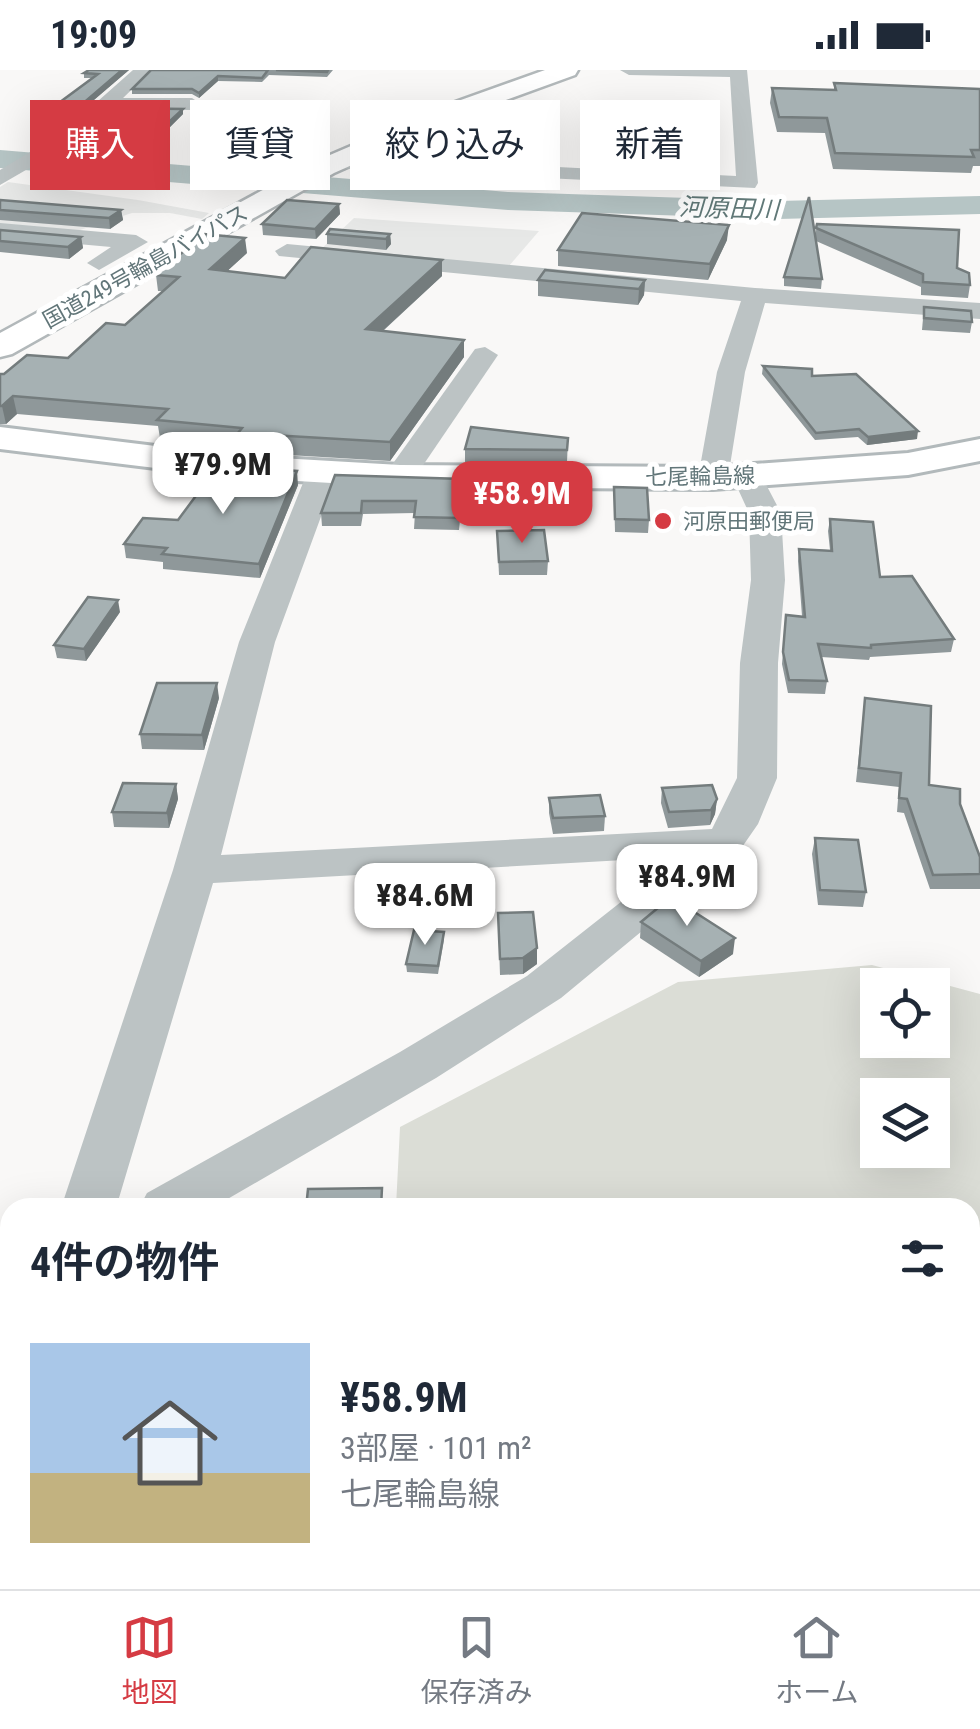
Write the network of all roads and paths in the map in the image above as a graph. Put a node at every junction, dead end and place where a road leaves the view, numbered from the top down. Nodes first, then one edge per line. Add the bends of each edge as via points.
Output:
1 (143, 70) edge
2 (567, 70) edge
3 (629, 70) edge
4 (739, 71) edge
5 (111, 100) edge
6 (30, 161) edge
7 (330, 165) joint
8 (2, 178) edge
9 (281, 190) edge
10 (0, 230) edge
11 (287, 252) dead end
12 (98, 262) dead end
13 (755, 295) junction
14 (980, 311) edge
15 (0, 347) edge
16 (484, 355) dead end
17 (0, 438) edge
18 (980, 450) edge
19 (322, 472) junction
20 (400, 476) junction
21 (730, 477) junction
22 (724, 840) junction
23 (195, 870) junction
24 (91, 1198) edge
25 (200, 1198) edge

1 - 5 street
2 - 7 highway, 国道249号輪島バイパス
3 - 4 street
4 - 7 street via 747,183
6 - 8 street
9 - 15 highway, 国道249号輪島バイパス
10 - 12 street via 136,242
11 - 13 street
13 - 14 street
13 - 21 street via 732,372
16 - 20 street
17 - 19 main road, 七尾輪島線
18 - 21 main road, 七尾輪島線 via 908,464
19 - 20 main road, 七尾輪島線
19 - 23 street via 257,642
20 - 21 main road, 七尾輪島線
21 - 22 street via 764,513 768,580 757,778
22 - 23 street
22 - 25 street via 544,987
23 - 24 street

